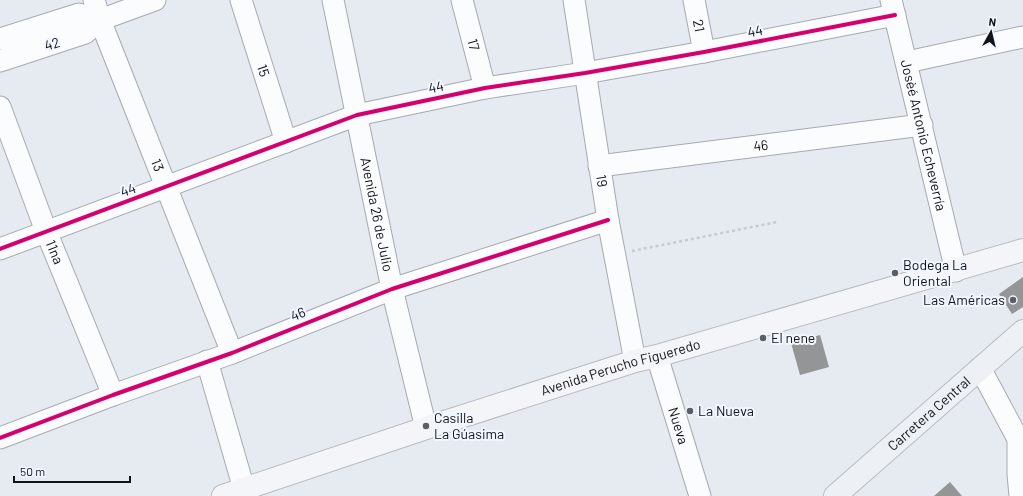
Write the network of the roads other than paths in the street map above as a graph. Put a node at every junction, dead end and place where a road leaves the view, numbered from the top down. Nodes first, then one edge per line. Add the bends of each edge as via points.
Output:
1 (94, 0) edge
2 (155, 0) edge
3 (241, 0) edge
4 (333, 0) edge
5 (462, 0) edge
6 (574, 0) edge
7 (694, 0) edge
8 (893, 8) edge
9 (100, 20) junction
10 (1023, 37) edge
11 (0, 39) edge
12 (704, 52) junction
13 (0, 61) edge
14 (907, 62) junction
15 (585, 73) junction
16 (485, 88) junction
17 (0, 107) edge
18 (357, 115) junction
19 (922, 125) junction
20 (286, 142) junction
21 (599, 166) junction
22 (166, 187) junction
23 (608, 220) junction
24 (46, 231) junction
25 (0, 249) edge
26 (1023, 250) edge
27 (956, 271) junction
28 (392, 289) junction
29 (1023, 332) edge
30 (232, 352) junction
31 (657, 356) junction
32 (635, 361) junction
33 (207, 362) junction
34 (980, 368) junction
35 (113, 395) junction
36 (426, 428) junction
37 (0, 438) edge
38 (244, 489) junction
39 (223, 496) edge
40 (700, 496) edge
41 (835, 496) edge
42 (1020, 496) edge

1 - 9 street, 13
2 - 9 street, 42
3 - 20 street, 15
4 - 18 street, Avenida 26 de Julio
5 - 16 street, 17
6 - 15 street, 19
7 - 12 street, 21
8 - 12 street, 44
8 - 14 street, Josèé Antonio Echeverría
9 - 11 street, 42 via 79,14
9 - 13 street, 42 via 85,33
9 - 22 street, 13
10 - 14 street
12 - 15 street, 44
14 - 19 street, Josèé Antonio Echeverría
15 - 16 street, 44
15 - 21 street, 19
16 - 18 street, 44
17 - 24 street, 11na
18 - 20 street, 44
18 - 28 street, Avenida 26 de Julio
19 - 21 street, 46
19 - 27 street, Josèé Antonio Echeverría
20 - 22 street, 44
21 - 23 street, 19
22 - 24 street, 44
22 - 30 street, 13
23 - 28 street, 46
23 - 32 street, 19
24 - 25 street, 44
24 - 35 street, 11na
26 - 27 main road, Avenida Perucho Figueredo
27 - 31 main road, Avenida Perucho Figueredo
28 - 30 street, 46
28 - 36 street, Avenida 26 de Julio
29 - 34 highway, Carretera Central
30 - 33 street, 46
31 - 32 main road, Avenida Perucho Figueredo
31 - 40 street, Nueva
32 - 36 main road, Avenida Perucho Figueredo
33 - 35 street, 46
33 - 38 street
34 - 41 highway, Carretera Central
34 - 42 street via 1018,439
35 - 37 street, 46
36 - 38 main road, Avenida Perucho Figueredo
38 - 39 main road, Avenida Perucho Figueredo

